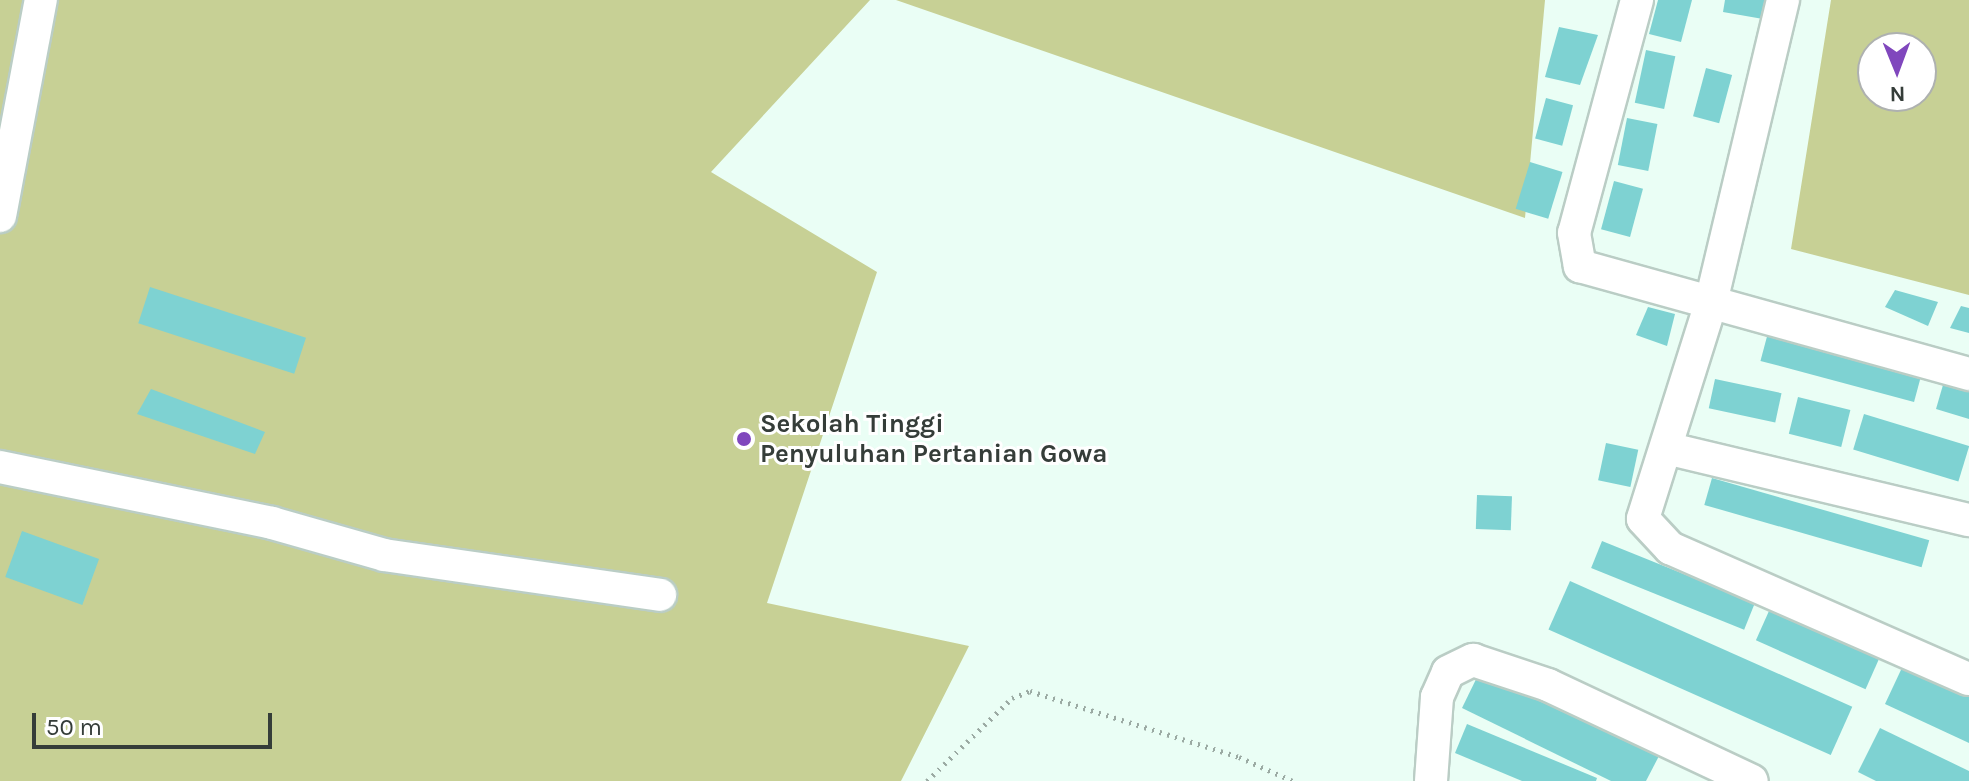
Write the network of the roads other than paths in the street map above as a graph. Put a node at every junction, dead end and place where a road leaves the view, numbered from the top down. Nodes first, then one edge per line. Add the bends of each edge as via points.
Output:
1 (41, 0) edge
2 (1637, 0) edge
3 (1783, 0) edge
4 (0, 216) edge
5 (1710, 306) junction
6 (1969, 374) edge
7 (1670, 449) junction
8 (0, 467) edge
9 (1969, 520) edge
10 (660, 595) dead end
11 (1969, 679) edge
12 (1431, 781) edge
13 (1752, 781) edge

1 - 4 street
2 - 5 street via 1572,247 1580,266 1598,276
3 - 5 street
5 - 6 street
5 - 7 street
7 - 9 street
7 - 11 street via 1643,519 1661,543
8 - 10 street via 272,523 384,555
12 - 13 street via 1437,697 1448,672 1473,660 1548,685

